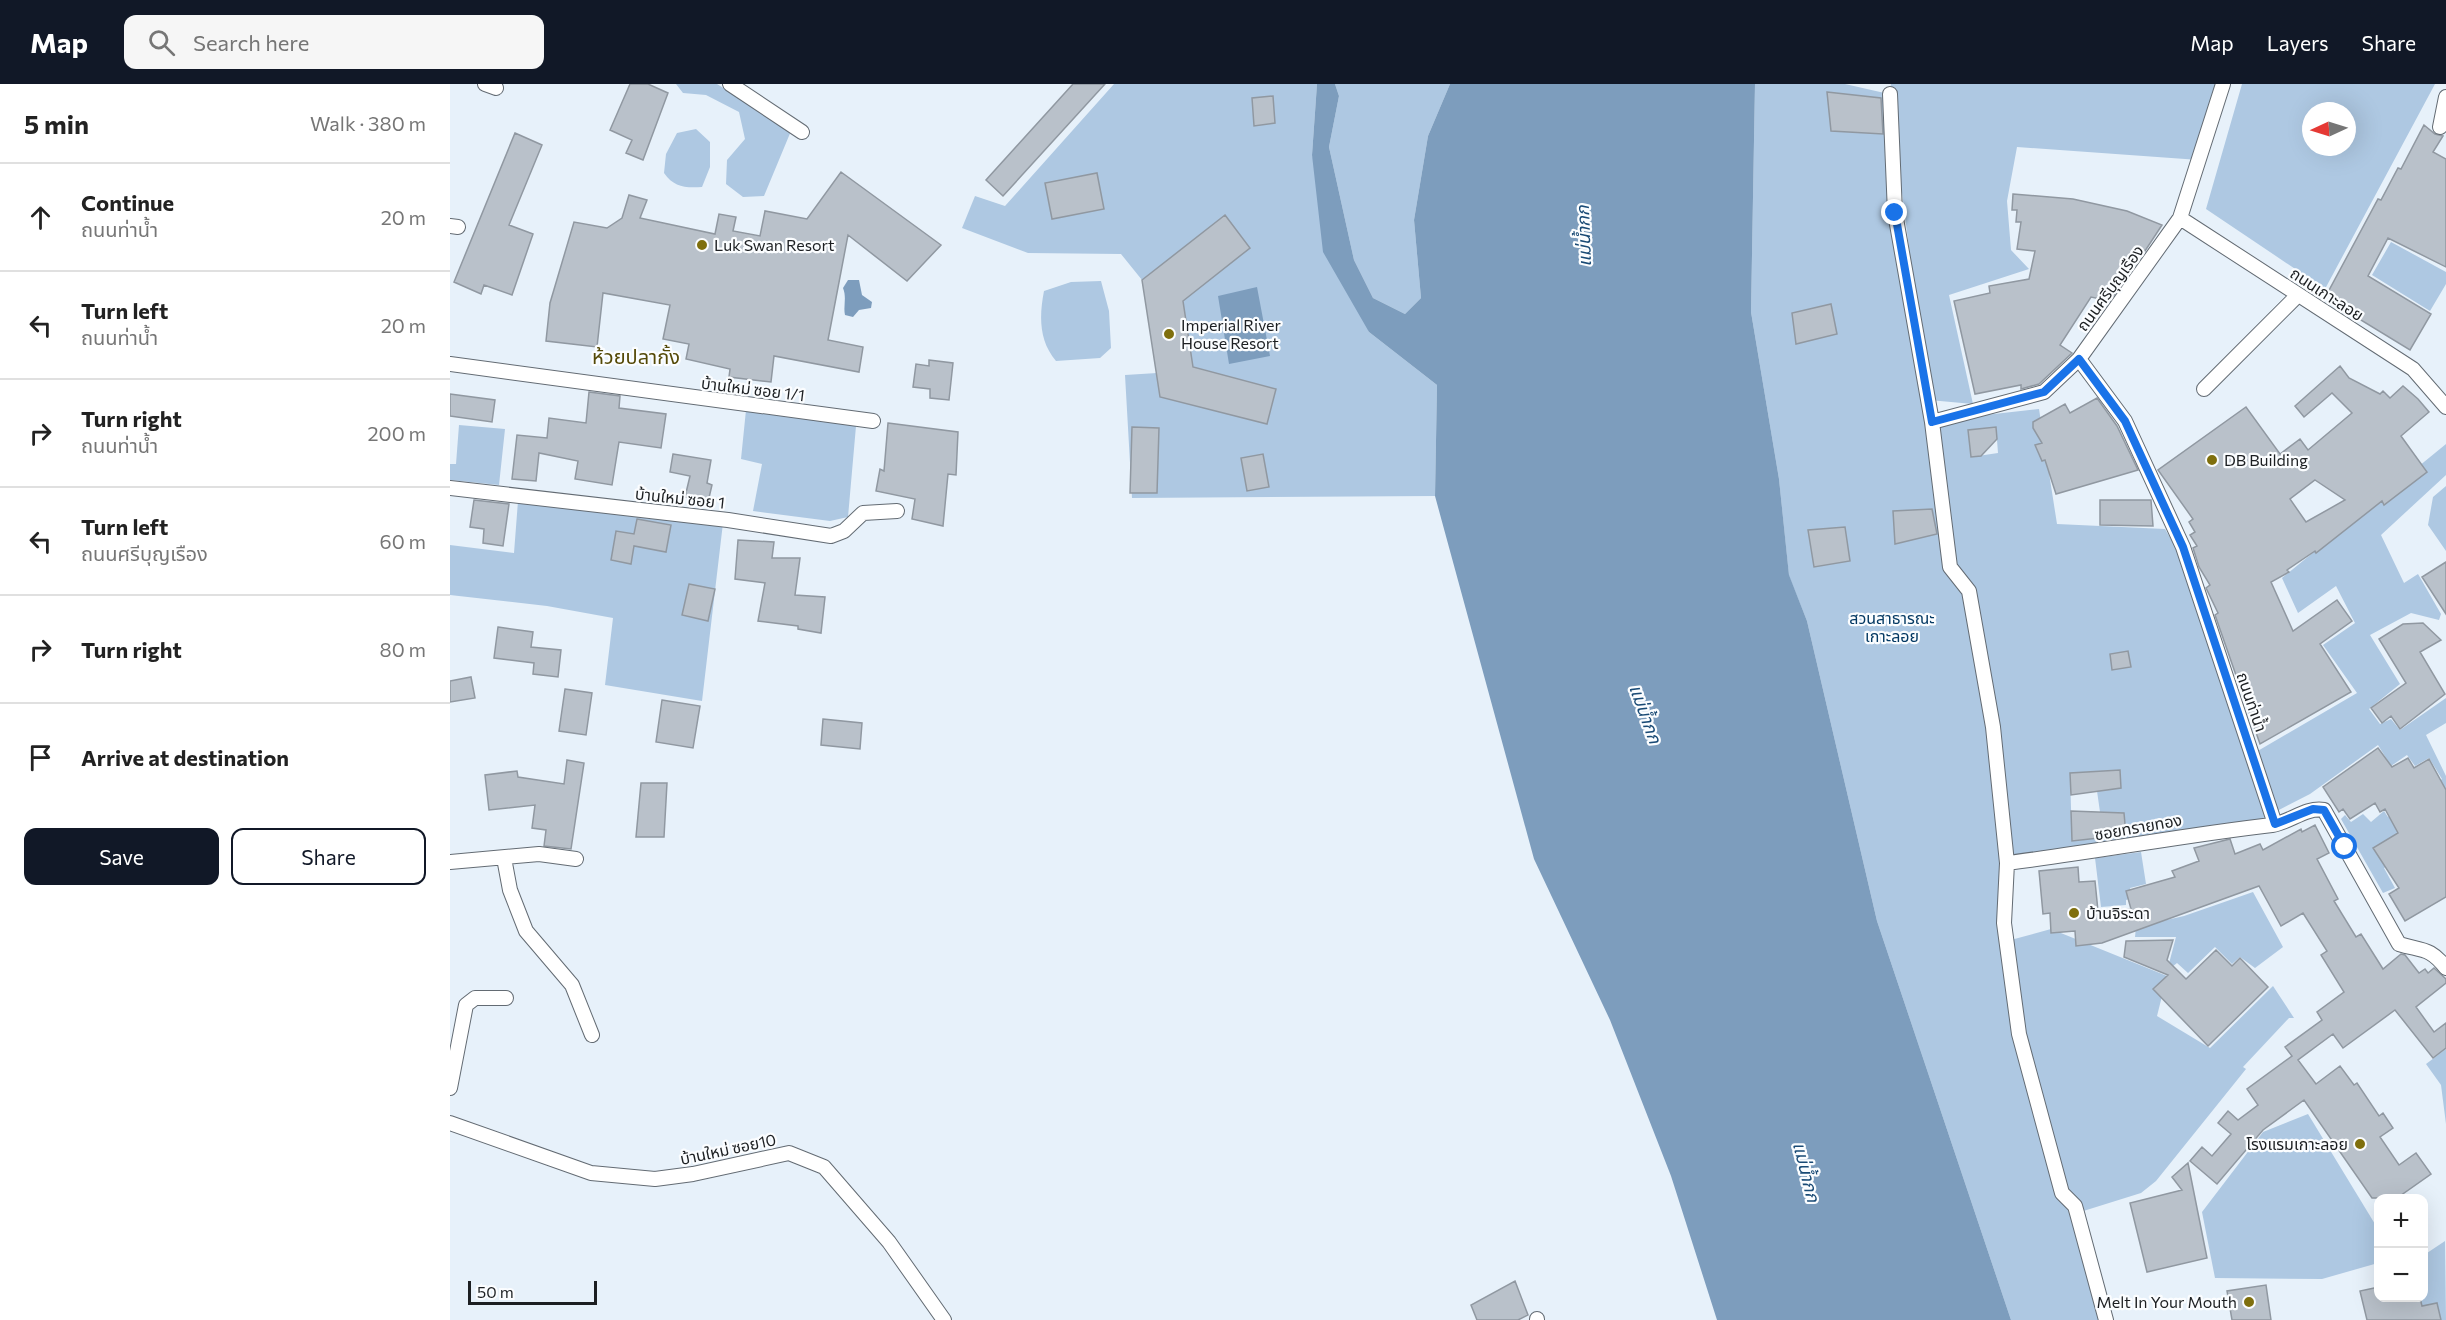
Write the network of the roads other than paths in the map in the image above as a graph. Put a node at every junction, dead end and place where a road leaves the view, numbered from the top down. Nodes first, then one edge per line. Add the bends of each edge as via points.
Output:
1 (730, 84) edge
2 (2223, 84) edge
3 (1890, 94) dead end
4 (2446, 97) edge
5 (2440, 126) dead end
6 (802, 132) dead end
7 (2180, 218) junction
8 (2298, 295) junction
9 (2079, 359) junction
10 (450, 364) edge
11 (2204, 389) dead end
12 (2446, 407) edge
13 (873, 421) dead end
14 (1932, 422) junction
15 (450, 488) edge
16 (897, 511) dead end
17 (2275, 824) junction
18 (504, 858) junction
19 (576, 859) dead end
20 (450, 862) edge
21 (2007, 863) junction
22 (2446, 968) edge
23 (506, 998) dead end
24 (592, 1035) dead end
25 (450, 1088) edge
26 (450, 1123) edge
27 (944, 1320) edge
28 (2106, 1320) edge

1 - 6 street
2 - 7 street, ถนนศรีบุญเรือง
3 - 14 street via 1895,213
4 - 5 street
7 - 8 street, ถนนเกาะลอย
7 - 9 street, ถนนศรีบุญเรือง
8 - 11 street
8 - 12 street, ถนนเกาะลอย via 2412,369
9 - 14 street, ถนนศรีบุญเรือง via 2044,392
9 - 17 street, ถนนท่าน้ำ via 2125,421 2183,547
10 - 13 street, บ้านใหม่ ซอย 1/1
14 - 21 street via 1950,567 1969,591 1993,727
15 - 16 street, บ้านใหม่ ซอย 1 via 831,536 844,531 863,513
17 - 21 street, ซอยทรายทอง via 2240,826 2119,849
17 - 22 street via 2313,809 2324,810 2399,944 2424,948
18 - 19 street via 539,854
18 - 20 street
18 - 24 street via 510,890 526,931 572,985
21 - 28 street via 2004,923 2019,1034 2062,1193 2077,1213
23 - 25 street via 475,998 466,1005
26 - 27 street, บ้านใหม่ ซอย10 via 591,1173 656,1179 789,1153 824,1167 889,1242

